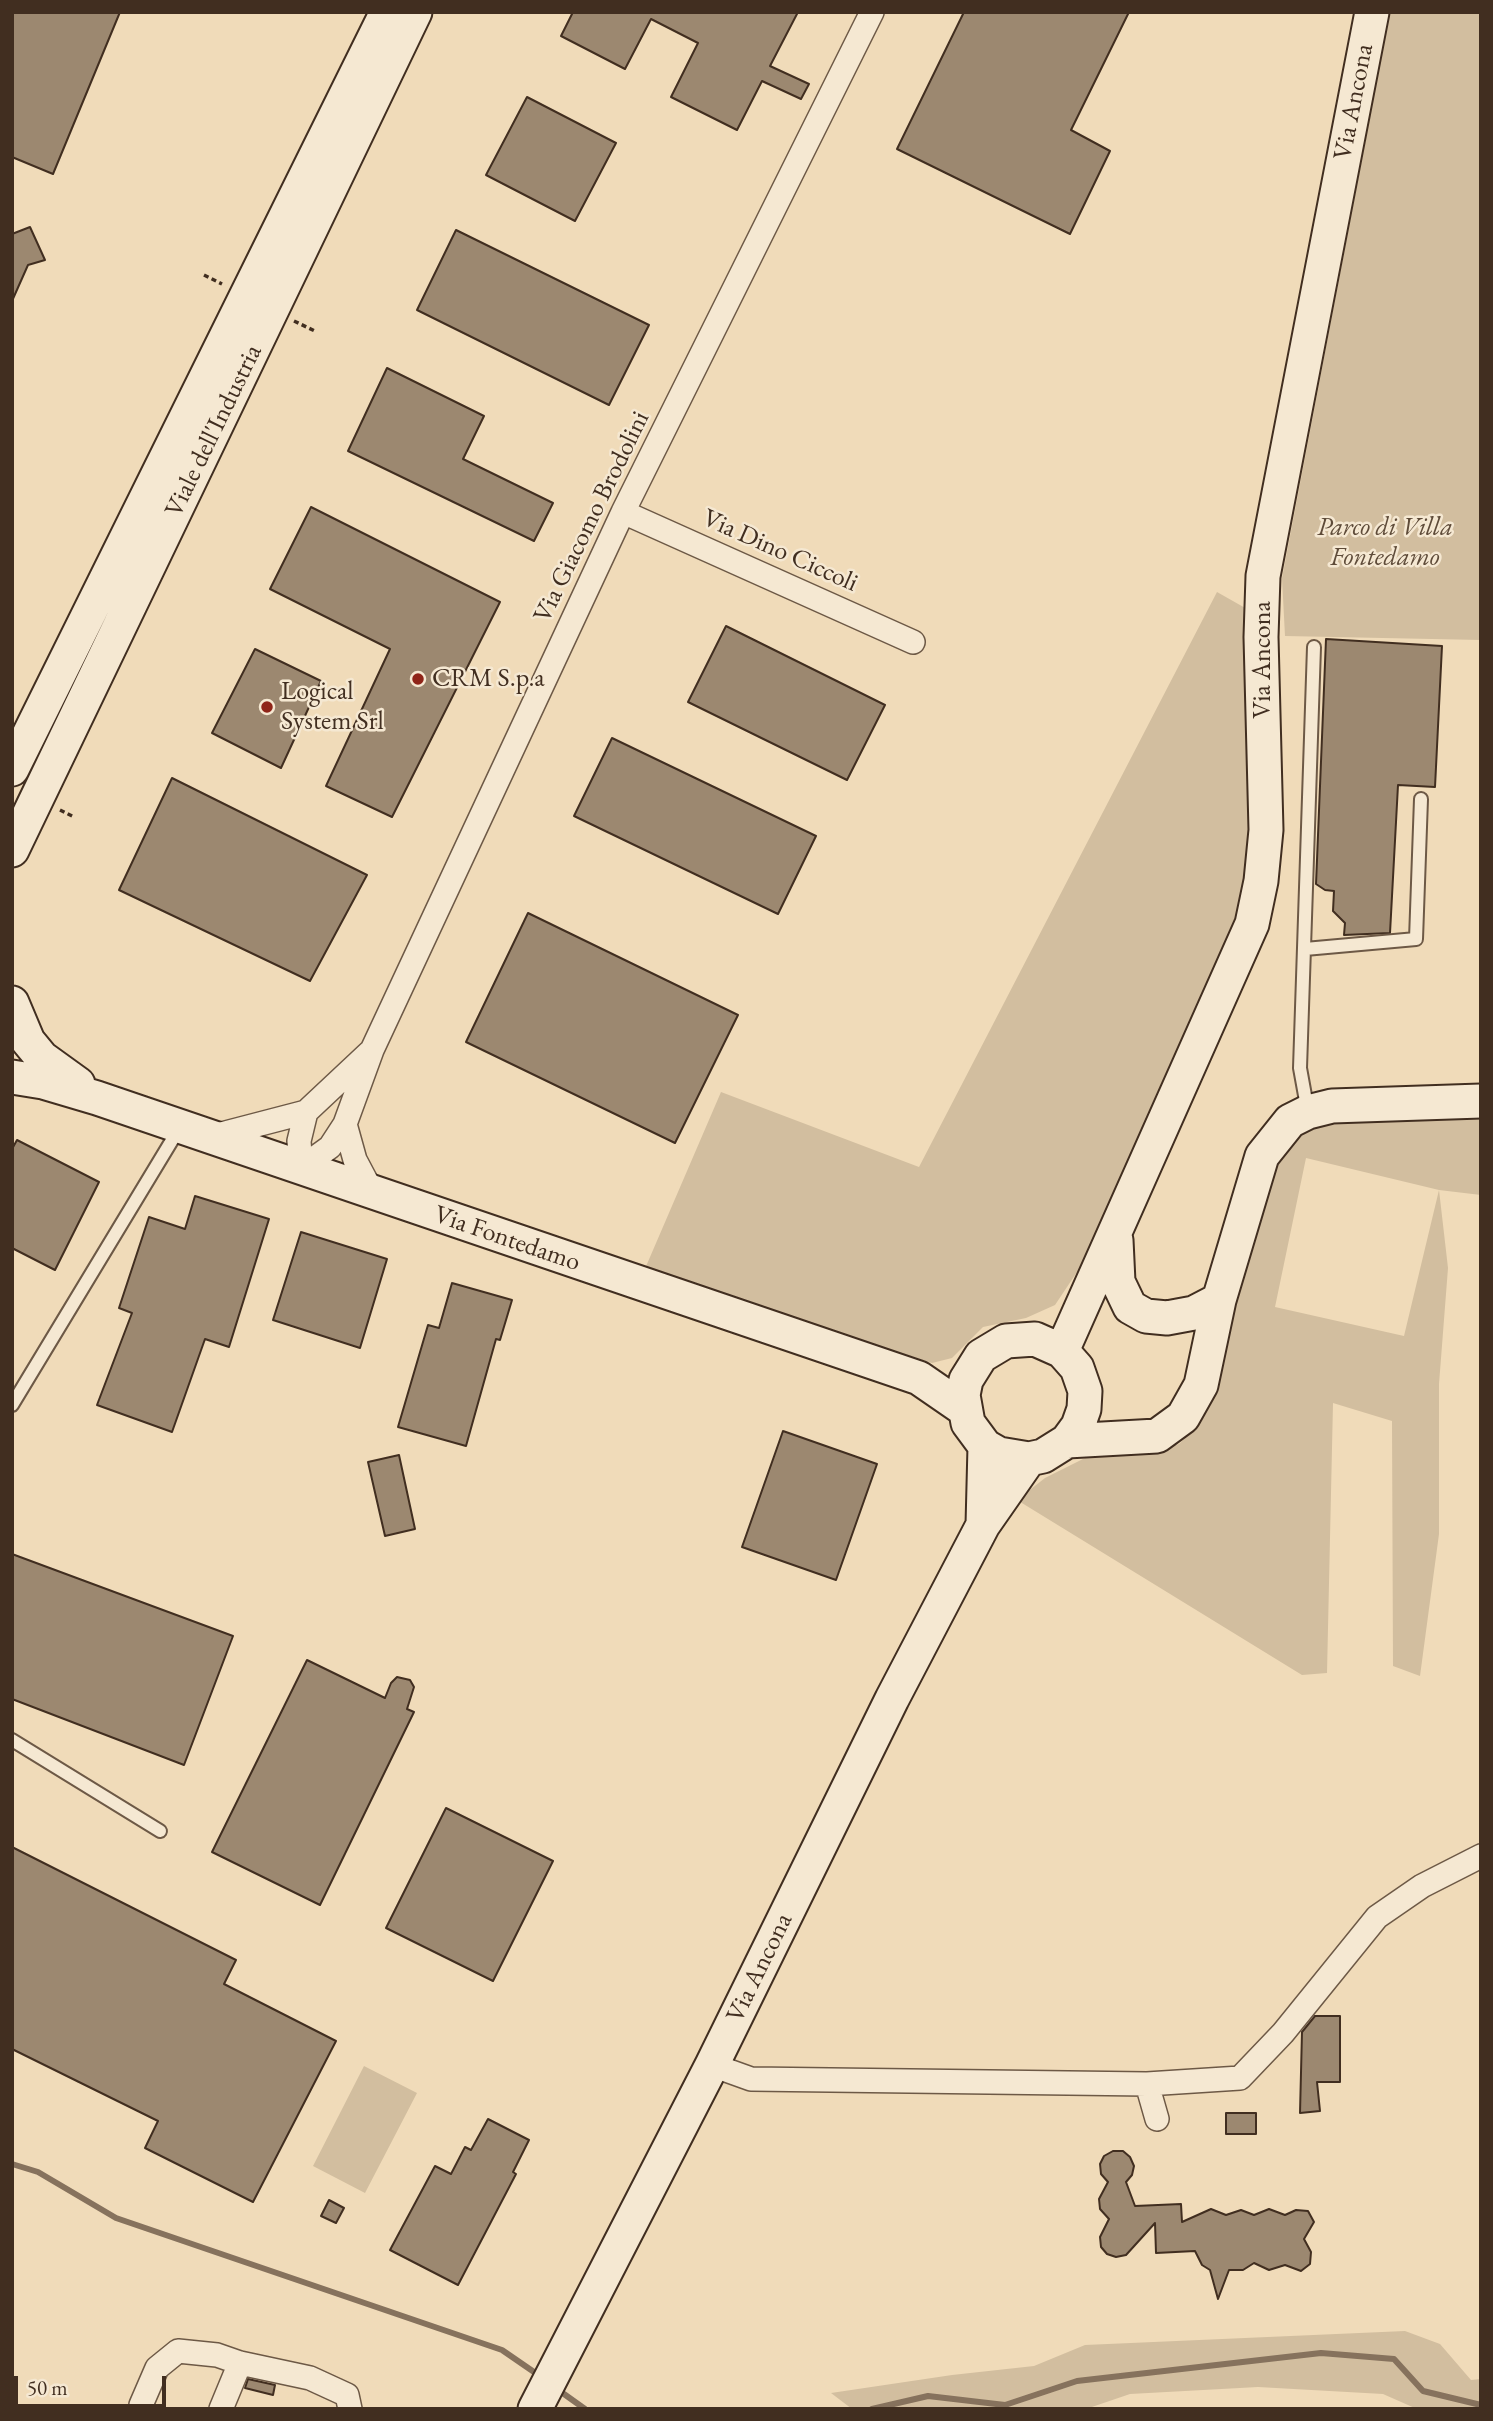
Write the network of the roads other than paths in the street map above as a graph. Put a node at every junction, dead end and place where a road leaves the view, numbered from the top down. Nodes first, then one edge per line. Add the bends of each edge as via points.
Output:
1 (387, 12) edge
2 (415, 12) edge
3 (872, 12) edge
4 (1372, 12) edge
5 (624, 512) junction
6 (913, 642) dead end
7 (1314, 648) dead end
8 (12, 769) edge
9 (1421, 799) dead end
10 (12, 850) edge
11 (1305, 949) junction
12 (12, 1003) edge
13 (372, 1050) junction
14 (12, 1077) edge
15 (97, 1098) junction
16 (1481, 1101) edge
17 (306, 1112) junction
18 (1308, 1112) junction
19 (345, 1124) junction
20 (195, 1131) junction
21 (301, 1168) junction
22 (373, 1194) junction
23 (1116, 1235) junction
24 (1219, 1300) junction
25 (1048, 1345) junction
26 (972, 1367) junction
27 (919, 1378) junction
28 (1085, 1391) junction
29 (12, 1405) edge
30 (964, 1409) junction
31 (1136, 1439) junction
32 (1068, 1441) junction
33 (985, 1446) junction
34 (1030, 1459) junction
35 (983, 1525) junction
36 (12, 1740) edge
37 (160, 1831) dead end
38 (1481, 1856) edge
39 (712, 2065) junction
40 (1147, 2084) junction
41 (1157, 2119) dead end
42 (240, 2363) junction
43 (141, 2405) dead end
44 (221, 2409) edge
45 (350, 2409) edge
46 (535, 2409) edge

1 - 8 main road, Viale dell'Industria
2 - 10 main road, Viale dell'Industria
3 - 5 street, Via Giacomo Brodolini
4 - 23 main road, Via Ancona via 1263,576 1266,830 1252,924
5 - 6 street, Via Dino Ciccoli
5 - 13 street, Via Giacomo Brodolini
7 - 11 lane
9 - 11 lane via 1416,939
11 - 18 lane via 1300,1068
12 - 15 main road, Via Fontedamo via 28,1041 42,1058
13 - 17 street, Via Giacomo Brodolini
13 - 19 street, Via Giacomo Brodolini
14 - 15 main road, Via Fontedamo
15 - 20 main road, Via Fontedamo
16 - 18 main road via 1332,1106
17 - 20 street, Via Giacomo Brodolini
17 - 21 street via 299,1141
18 - 24 main road via 1290,1121 1262,1156
19 - 21 street, Via Giacomo Brodolini via 330,1147
19 - 22 street via 355,1160
20 - 21 main road, Via Fontedamo
20 - 29 lane
21 - 22 main road, Via Fontedamo
22 - 27 main road, Via Fontedamo
23 - 24 main road via 1118,1282 1130,1307 1146,1316 1167,1318 1194,1313
23 - 25 main road, Via Ancona via 1092,1284
24 - 31 main road via 1201,1385 1183,1418 1157,1436
25 - 26 main road via 1006,1341 986,1351
25 - 28 main road via 1077,1368
26 - 27 main road
26 - 30 main road via 964,1387
27 - 30 main road, Via Fontedamo
28 - 31 main road via 1113,1423
28 - 32 main road via 1084,1409
30 - 33 main road
31 - 32 main road
32 - 34 main road
33 - 34 main road via 999,1454
33 - 35 main road, Via Ancona
34 - 35 main road, Via Ancona
35 - 39 main road, Via Ancona
36 - 37 lane
38 - 40 street via 1422,1886 1377,1917 1283,2033 1240,2078
39 - 40 street via 751,2079
39 - 46 main road, Via Ancona
40 - 41 street
42 - 43 street via 178,2351 157,2368
42 - 44 street
42 - 45 street via 330,2385 347,2395

